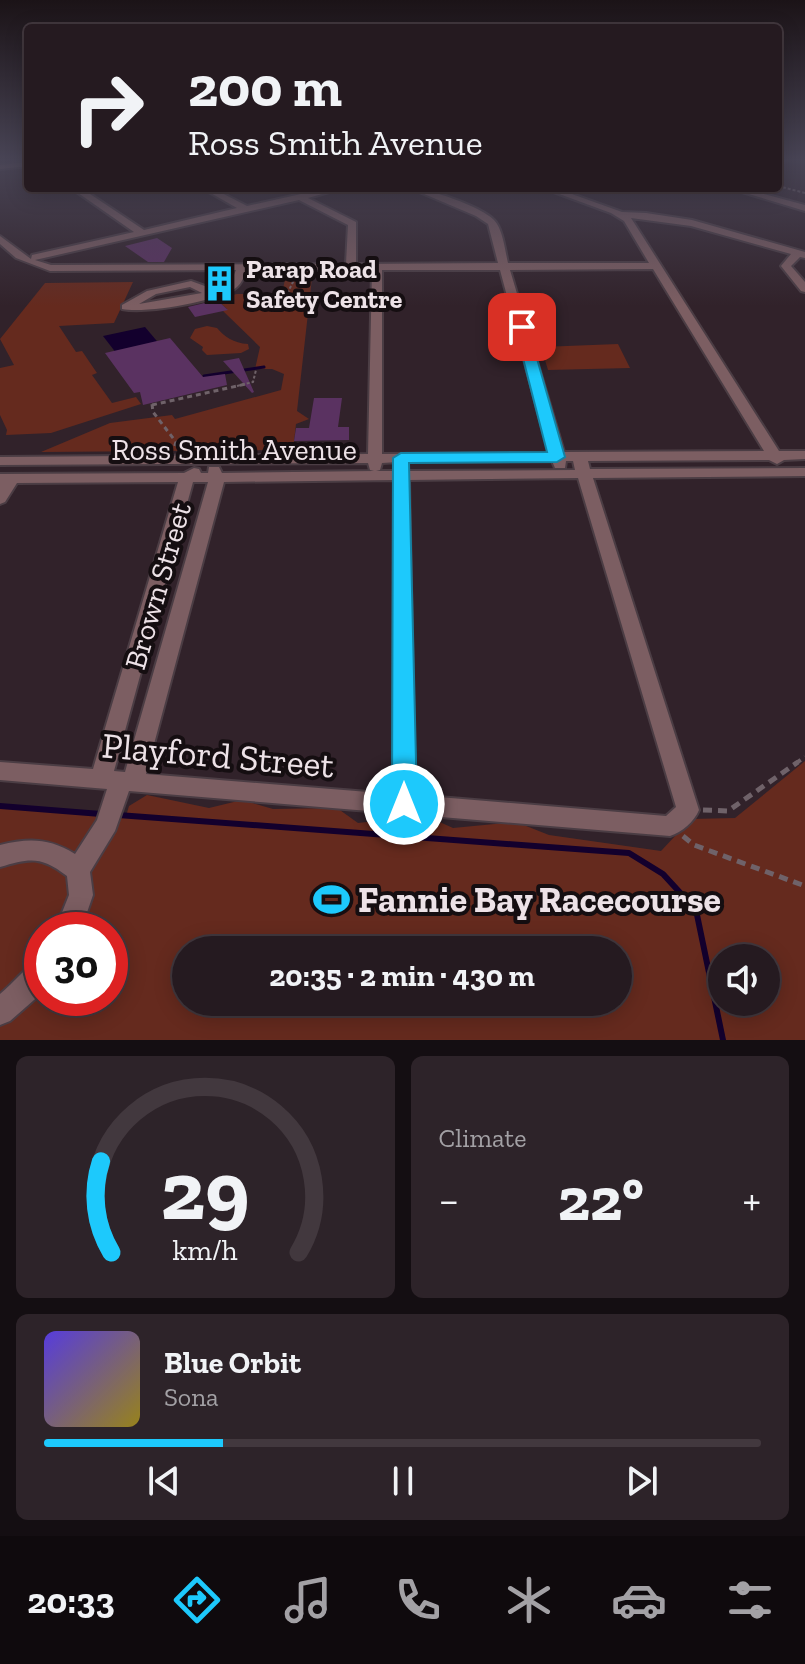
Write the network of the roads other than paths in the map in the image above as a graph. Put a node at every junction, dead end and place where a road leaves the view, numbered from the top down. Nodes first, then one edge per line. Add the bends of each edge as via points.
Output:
1 (106, 209) edge
2 (245, 209) edge
3 (323, 209) edge
4 (463, 209) edge
5 (605, 209) edge
6 (622, 215) junction
7 (141, 232) junction
8 (0, 239) edge
9 (802, 254) edge
10 (30, 258) junction
11 (505, 266) junction
12 (655, 266) junction
13 (351, 267) junction
14 (377, 267) junction
15 (242, 268) junction
16 (805, 289) edge
17 (153, 293) junction
18 (214, 293) junction
19 (182, 294) junction
20 (773, 455) junction
21 (805, 455) edge
22 (557, 457) junction
23 (374, 458) junction
24 (209, 459) junction
25 (0, 461) edge
26 (581, 465) junction
27 (401, 467) junction
28 (784, 472) junction
29 (805, 472) edge
30 (563, 474) junction
31 (375, 477) junction
32 (187, 478) junction
33 (217, 478) junction
34 (6, 479) edge
35 (0, 499) edge
36 (0, 771) edge
37 (118, 781) junction
38 (404, 804) junction
39 (0, 856) edge
40 (78, 870) junction
41 (75, 912) edge
42 (24, 993) edge
43 (0, 1011) edge

1 - 7 street
2 - 7 street
3 - 13 street via 353,224
4 - 11 street via 490,220
5 - 6 street
6 - 9 street via 652,214 700,223
6 - 12 street
7 - 10 street
8 - 10 street via 19,256
9 - 16 street via 786,267
10 - 15 street via 50,268
11 - 12 street
11 - 14 street
11 - 22 street
12 - 20 street
13 - 14 street
13 - 15 street
14 - 23 street
15 - 18 street via 236,283
17 - 19 street
17 - 19 street
17 - 19 street via 126,307
18 - 19 street
18 - 19 street
20 - 21 street, Ross Smith Avenue
20 - 26 street, Ross Smith Avenue
20 - 28 street
22 - 26 street, Ross Smith Avenue
22 - 27 street, Ross Smith Avenue
22 - 30 street
23 - 24 street, Ross Smith Avenue
23 - 27 street, Ross Smith Avenue
23 - 31 street
24 - 25 street, Ross Smith Avenue
24 - 32 street, Brown Street
24 - 33 street, Brown Street
26 - 28 street, Ross Smith Avenue
26 - 30 street, Ross Smith Avenue
26 - 38 street, Playford Street via 688,810 670,826
27 - 30 street, Ross Smith Avenue
27 - 31 street, Ross Smith Avenue
27 - 38 street
28 - 29 street, Ross Smith Avenue
31 - 33 street, Ross Smith Avenue
32 - 33 street, Ross Smith Avenue
32 - 34 street, Ross Smith Avenue
32 - 37 street, Brown Street
33 - 37 street, Brown Street
34 - 35 street
36 - 37 street, Playford Street
37 - 38 street, Playford Street
37 - 40 street via 110,815
39 - 40 street via 24,849 51,850
40 - 41 street via 81,895
42 - 43 street

